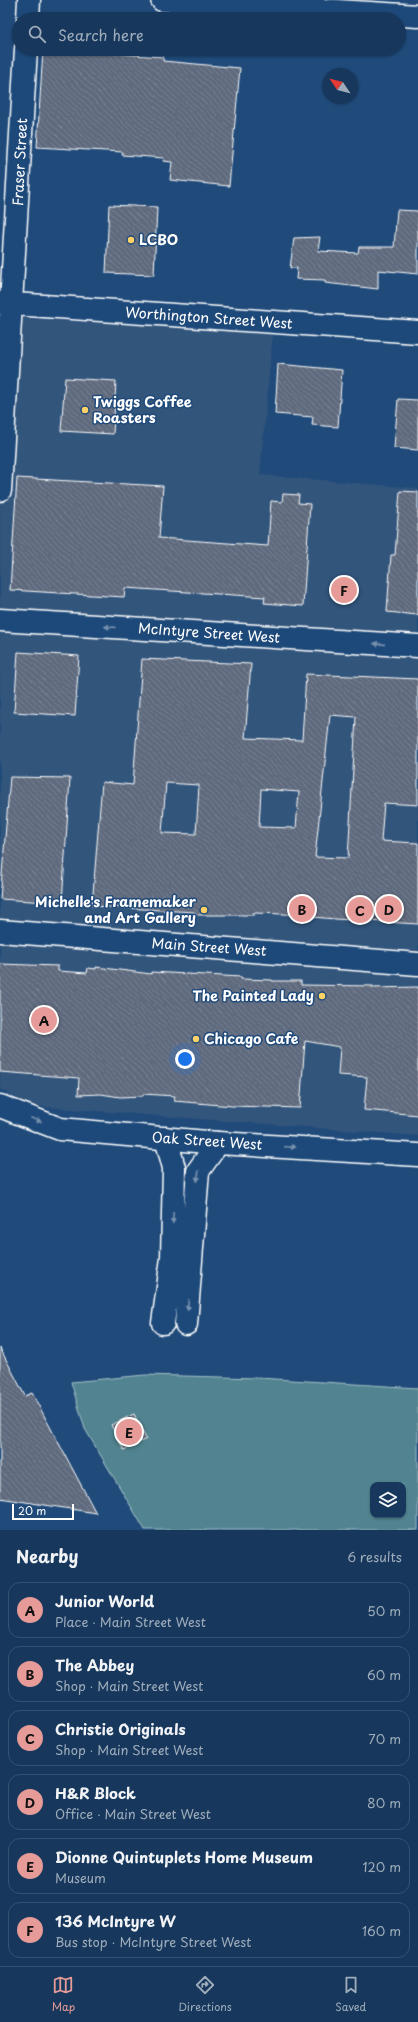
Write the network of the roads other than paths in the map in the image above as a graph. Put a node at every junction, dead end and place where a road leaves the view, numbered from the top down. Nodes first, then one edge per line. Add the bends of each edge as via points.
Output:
1 (29, 0) edge
2 (162, 0) edge
3 (28, 12) edge
4 (354, 12) edge
5 (406, 15) edge
6 (418, 16) edge
7 (25, 56) edge
8 (6, 304) edge
9 (418, 332) edge
10 (0, 490) edge
11 (0, 620) edge
12 (418, 646) edge
13 (0, 931) edge
14 (418, 964) edge
15 (0, 1106) edge
16 (166, 1138) junction
17 (218, 1143) junction
18 (418, 1155) edge
19 (164, 1323) dead end
20 (186, 1324) dead end

1 - 3 street
2 - 4 street
5 - 6 street
7 - 8 street, Fraser Street
8 - 9 street, Worthington Street West
8 - 10 street, Fraser Street
12 -> 11 street, McIntyre Street West
13 - 14 street, Main Street West
15 -> 16 street, Oak Street West via 60,1129
16 - 17 street, Oak Street West
16 -> 19 street via 174,1168 172,1258
17 -> 18 street, Oak Street West
17 -> 20 street via 198,1171

